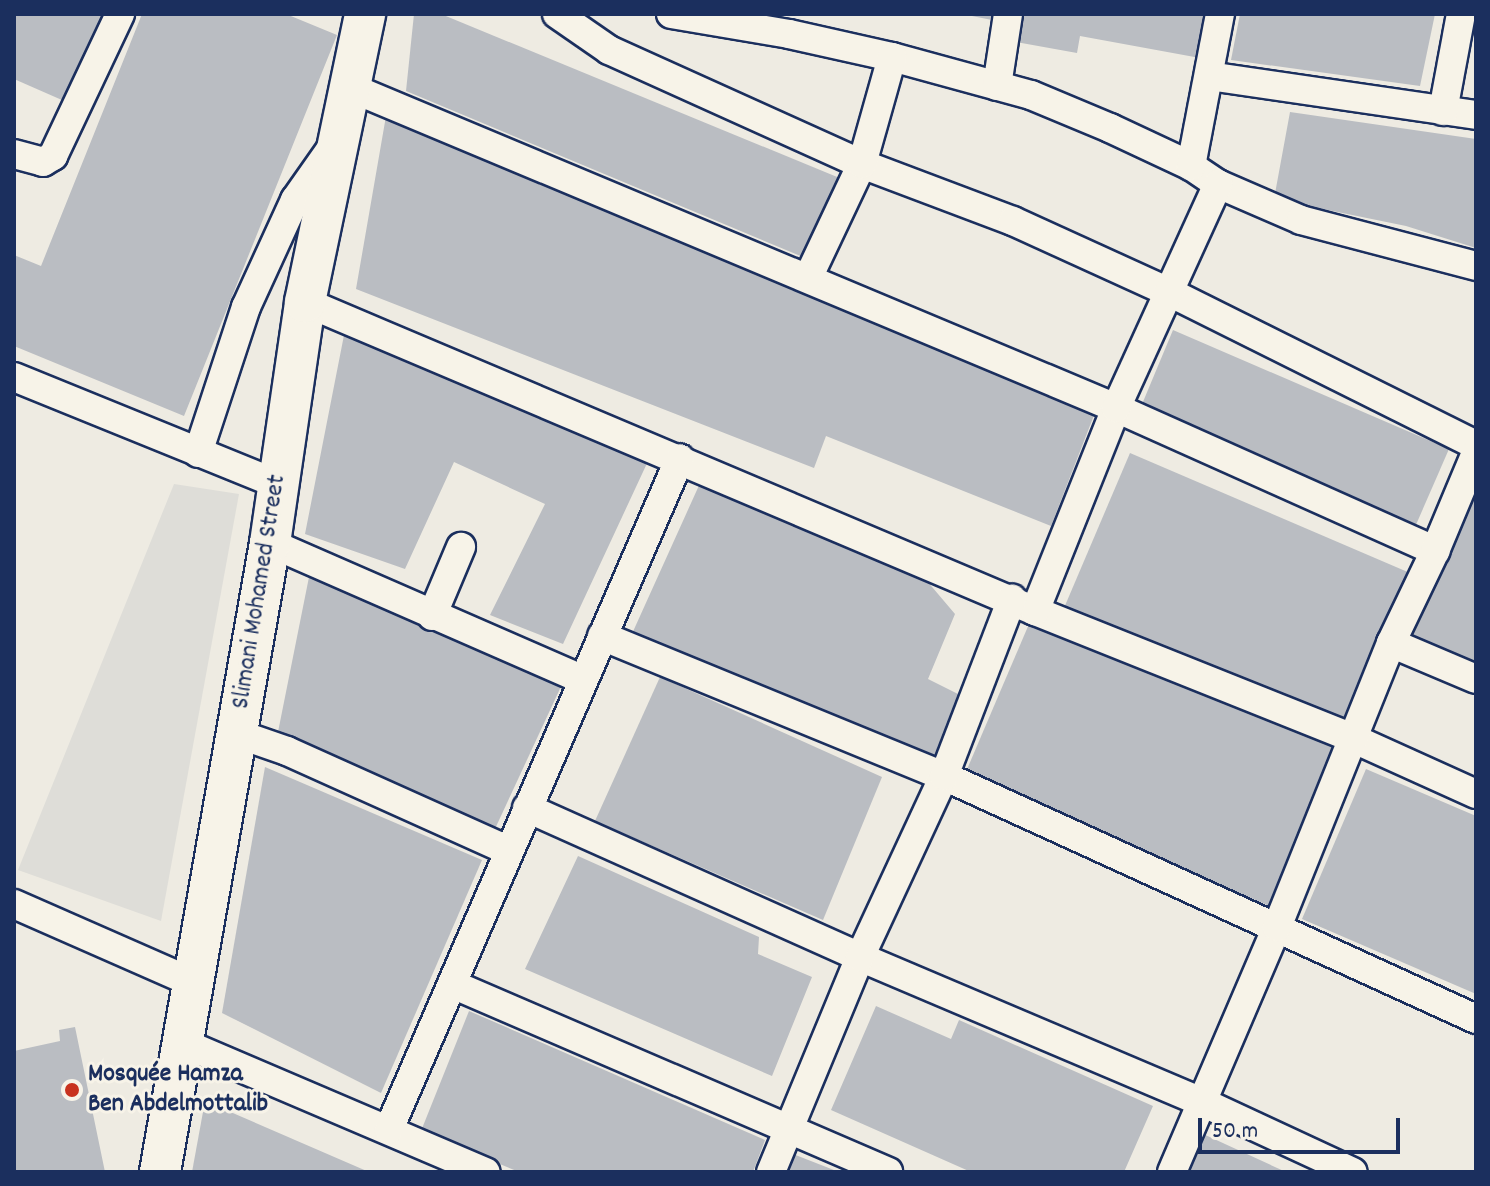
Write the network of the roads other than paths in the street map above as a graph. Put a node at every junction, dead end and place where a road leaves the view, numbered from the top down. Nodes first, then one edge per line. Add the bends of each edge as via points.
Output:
1 (120, 14) edge
2 (365, 14) edge
3 (557, 14) edge
4 (671, 14) edge
5 (1008, 14) edge
6 (1220, 14) edge
7 (1461, 14) edge
8 (790, 24) edge
9 (892, 57) junction
10 (1209, 76) junction
11 (997, 86) junction
12 (349, 87) junction
13 (1443, 111) junction
14 (1476, 115) edge
15 (338, 140) junction
16 (14, 154) edge
17 (862, 164) junction
18 (1191, 166) junction
19 (1218, 184) junction
20 (1476, 266) edge
21 (808, 278) junction
22 (1169, 292) junction
23 (305, 302) junction
24 (14, 377) edge
25 (1116, 408) junction
26 (1476, 445) edge
27 (198, 453) junction
28 (1476, 453) edge
29 (680, 458) junction
30 (277, 484) junction
31 (270, 543) junction
32 (461, 547) dead end
33 (1435, 551) junction
34 (1024, 605) junction
35 (432, 616) junction
36 (602, 636) junction
37 (1391, 643) junction
38 (1476, 679) edge
39 (583, 680) junction
40 (238, 734) junction
41 (1352, 738) junction
42 (944, 776) junction
43 (1476, 794) edge
44 (527, 808) junction
45 (509, 851) junction
46 (14, 904) edge
47 (1277, 927) junction
48 (860, 957) junction
49 (194, 983) junction
50 (452, 984) junction
51 (1476, 1019) edge
52 (183, 1043) junction
53 (1202, 1102) junction
54 (389, 1129) junction
55 (788, 1130) junction
56 (160, 1172) edge
57 (486, 1172) edge
58 (771, 1172) edge
59 (888, 1172) edge
60 (1172, 1172) edge
61 (1353, 1172) edge

1 - 16 street via 53,156 43,162
2 - 12 street, Slimani Mohamed Street
3 - 17 street via 609,50
4 - 8 street
5 - 11 street
6 - 10 street
7 - 13 street
8 - 9 street
9 - 11 street
9 - 17 street
10 - 13 street
10 - 18 street
11 - 18 street via 1031,95
12 - 15 street, Slimani Mohamed Street
12 - 21 street
13 - 14 street
15 - 23 street, Slimani Mohamed Street
15 - 27 street via 295,200 252,293
17 - 21 street
17 - 22 street via 1013,221
18 - 19 street
19 - 20 street via 1301,220
19 - 22 street
21 - 25 street
22 - 25 street
22 - 26 street
23 - 29 street
23 - 30 street, Slimani Mohamed Street
24 - 27 street
25 - 33 street
25 - 34 street
27 - 30 street
28 - 33 street
29 - 34 street
29 - 36 street
30 - 31 street, Slimani Mohamed Street
31 - 35 street
31 - 40 street, Slimani Mohamed Street
32 - 35 street
33 - 37 street
34 - 41 street
34 - 42 street
35 - 39 street
36 - 39 street
36 - 42 street
37 - 38 street
37 - 41 street
39 - 44 street
40 - 45 street
40 - 49 street, Slimani Mohamed Street
41 - 43 street
41 - 47 street
42 - 47 street
42 - 48 street
44 - 45 street
44 - 48 street
45 - 50 street
46 - 49 street
47 - 51 street
47 - 53 street
48 - 53 street
48 - 55 street
49 - 52 street, Slimani Mohamed Street
50 - 54 street
50 - 55 street
52 - 54 street
52 - 56 street, Slimani Mohamed Street
53 - 60 street
53 - 61 street
54 - 57 street
55 - 58 street
55 - 59 street

